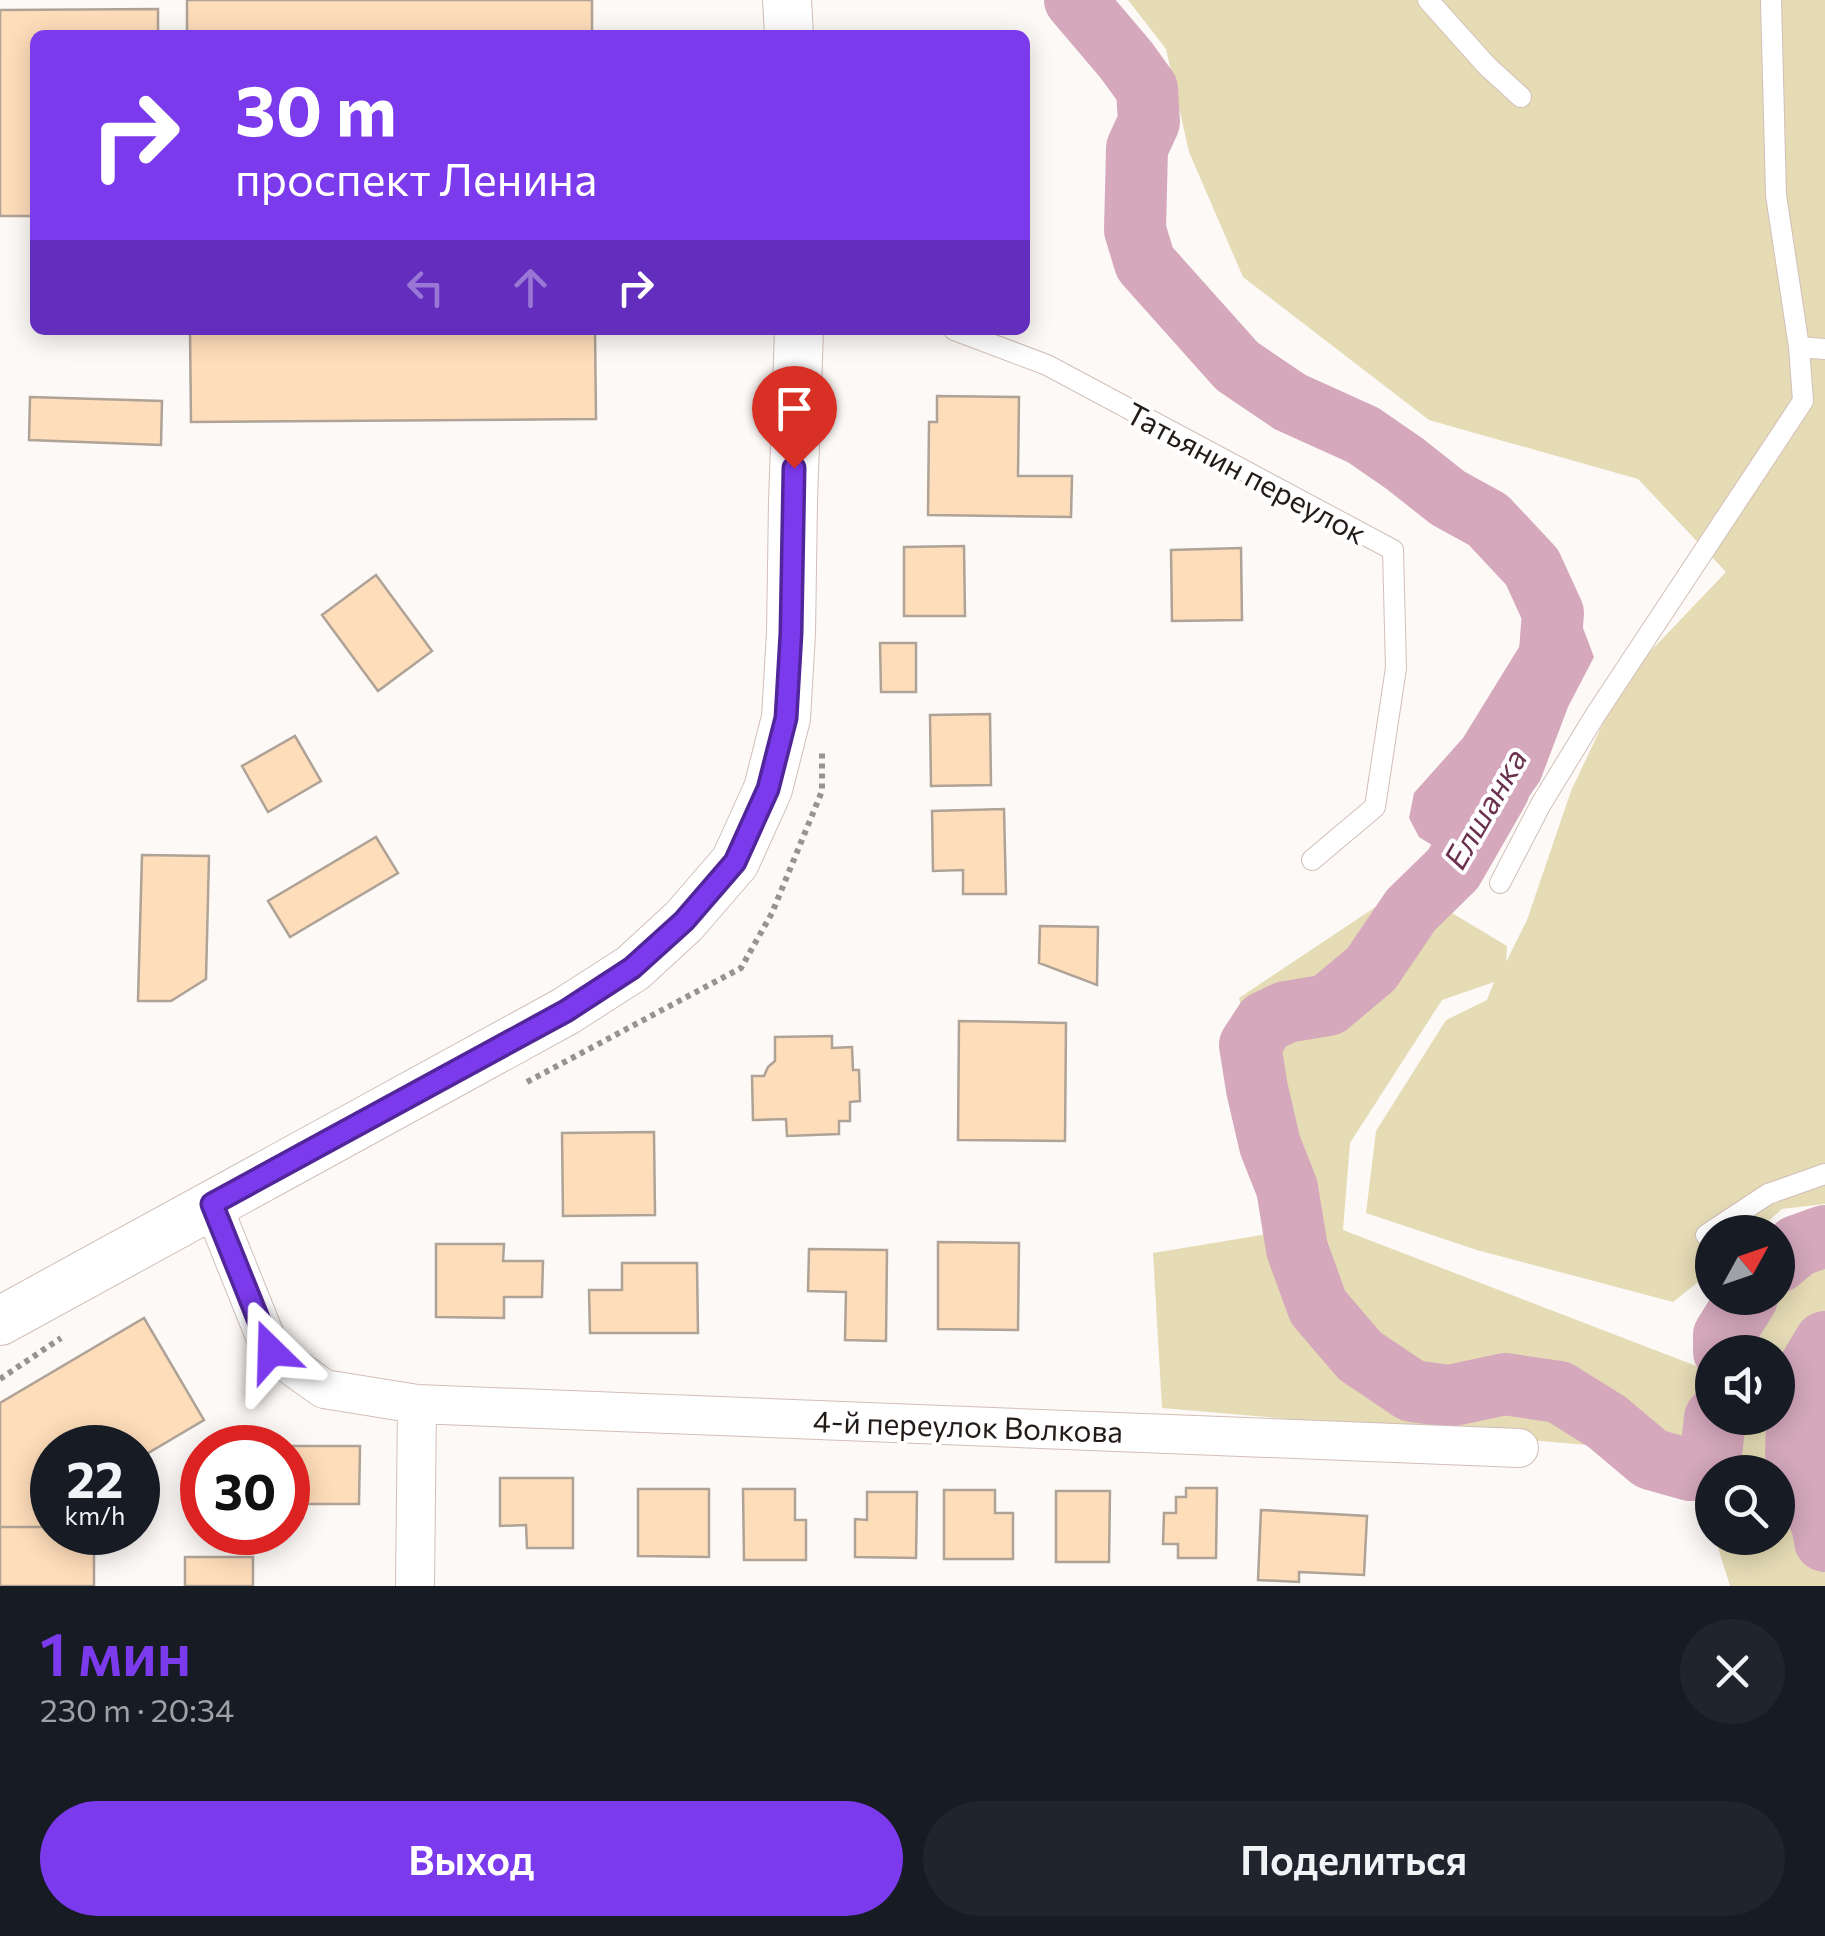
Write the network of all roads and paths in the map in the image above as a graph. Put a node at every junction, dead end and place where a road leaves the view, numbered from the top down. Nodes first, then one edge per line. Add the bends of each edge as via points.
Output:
1 (787, 0) edge
2 (1428, 0) edge
3 (1770, 0) edge
4 (789, 30) edge
5 (1521, 97) dead end
6 (800, 335) edge
7 (967, 335) edge
8 (1799, 347) junction
9 (1825, 350) edge
10 (822, 734) dead end
11 (1312, 860) dead end
12 (1500, 883) dead end
13 (522, 1085) dead end
14 (1825, 1174) edge
15 (212, 1204) junction
16 (1735, 1215) edge
17 (0, 1321) edge
18 (64, 1336) dead end
19 (0, 1379) edge
20 (417, 1404) junction
21 (1519, 1448) dead end
22 (415, 1586) edge

1 - 4 street
2 - 5 lane
3 - 8 lane via 1776,195
6 - 15 street via 786,718 768,789 735,862 632,968 566,1011
7 - 11 lane, Татьянин переулок via 1047,365 1393,550 1396,668 1375,807
8 - 9 lane
8 - 12 lane via 1803,400 1596,714
10 - 13 path via 822,792 772,913 741,968
14 - 16 lane via 1768,1194
15 - 17 street
15 - 20 street, 4-й переулок Волкова via 271,1351 324,1389
18 - 19 path
20 - 21 street, 4-й переулок Волкова
20 - 22 street

